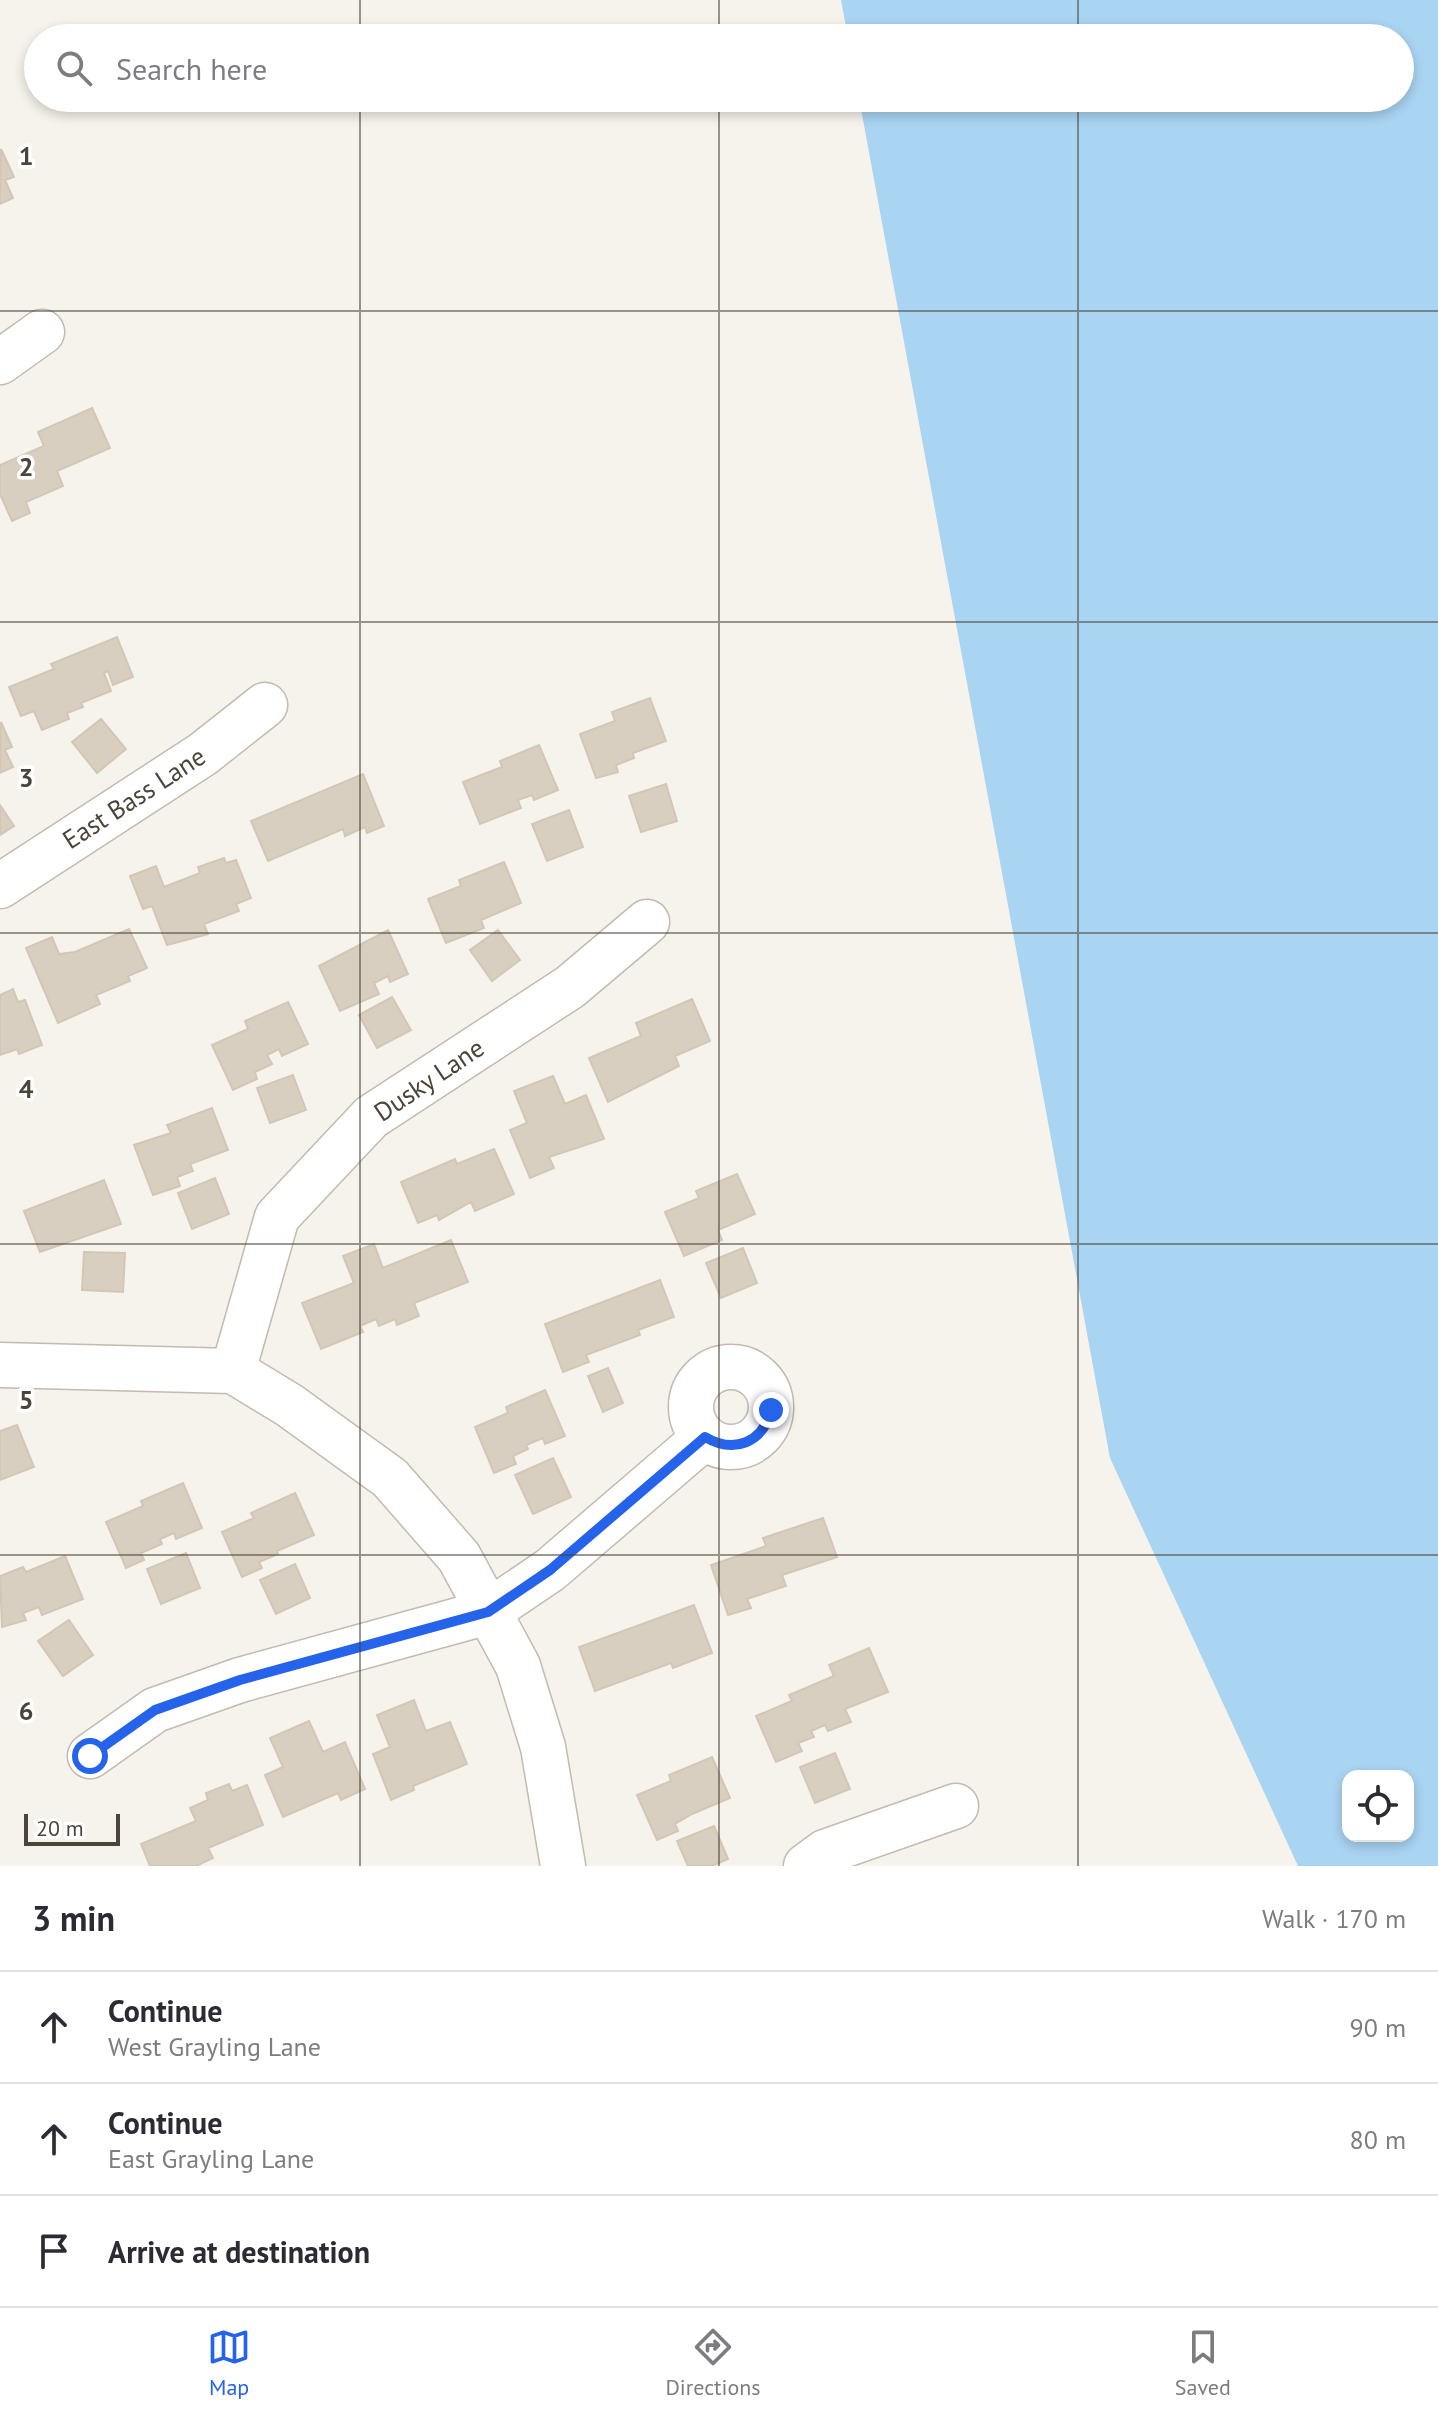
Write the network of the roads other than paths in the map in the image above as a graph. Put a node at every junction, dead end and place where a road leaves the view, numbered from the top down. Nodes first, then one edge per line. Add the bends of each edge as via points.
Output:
1 (42, 332) dead end
2 (0, 362) edge
3 (265, 705) dead end
4 (0, 886) edge
5 (647, 922) dead end
6 (0, 1365) edge
7 (233, 1371) junction
8 (705, 1437) dead end
9 (488, 1612) junction
10 (90, 1756) dead end
11 (956, 1806) dead end
12 (563, 1866) edge
13 (806, 1866) edge

1 - 2 street
3 - 4 street, East Bass Lane via 203,754
5 - 7 street, Dusky Lane via 570,987 371,1117 277,1217
6 - 7 street
7 - 9 street via 390,1478 459,1557
8 - 9 street via 550,1570
9 - 10 street via 240,1680 155,1710
9 - 12 street via 518,1666 543,1747
11 - 13 street via 825,1852

